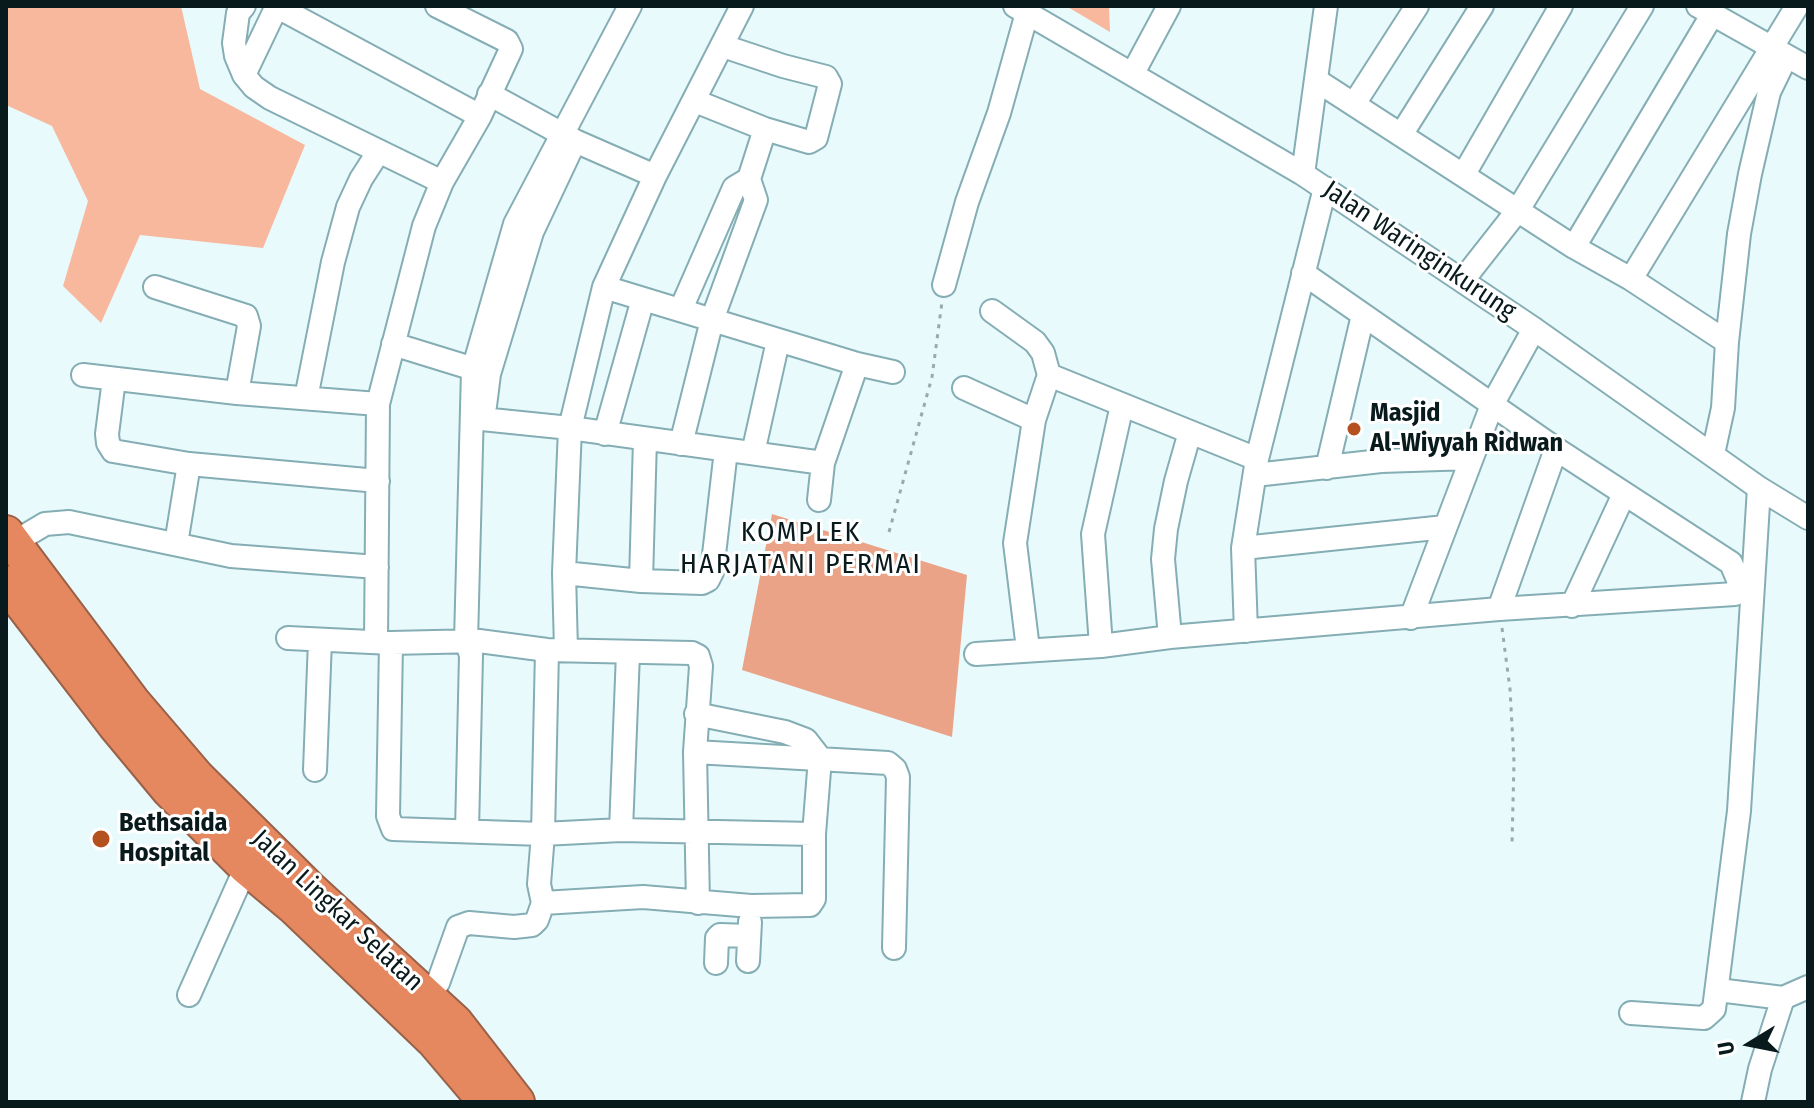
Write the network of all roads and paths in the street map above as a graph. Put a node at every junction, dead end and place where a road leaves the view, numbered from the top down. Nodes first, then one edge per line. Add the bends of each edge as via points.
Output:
1 (244, 6) edge
2 (277, 6) edge
3 (437, 6) edge
4 (630, 6) edge
5 (647, 6) edge
6 (742, 6) edge
7 (1169, 6) edge
8 (1326, 6) edge
9 (1417, 6) edge
10 (1482, 6) edge
11 (1561, 6) edge
12 (1642, 6) edge
13 (1797, 6) edge
14 (1021, 10) edge
15 (1705, 10) edge
16 (723, 46) junction
17 (1778, 53) junction
18 (1808, 68) edge
19 (1133, 73) junction
20 (244, 75) junction
21 (1316, 80) junction
22 (489, 94) junction
23 (695, 101) junction
24 (1354, 104) junction
25 (480, 116) junction
26 (765, 129) junction
27 (1401, 135) junction
28 (569, 138) junction
29 (379, 151) junction
30 (1303, 174) junction
31 (1464, 174) junction
32 (655, 176) junction
33 (749, 179) junction
34 (442, 182) junction
35 (1325, 188) junction
36 (1518, 210) junction
37 (1574, 247) junction
38 (1303, 273) junction
39 (1631, 279) junction
40 (1463, 280) junction
41 (944, 285) joint
42 (155, 287) dead end
43 (604, 287) junction
44 (643, 299) junction
45 (681, 309) junction
46 (992, 311) dead end
47 (1363, 315) junction
48 (712, 320) junction
49 (1534, 329) junction
50 (778, 341) junction
51 (1727, 342) junction
52 (393, 344) junction
53 (857, 364) junction
54 (481, 372) junction
55 (893, 372) dead end
56 (83, 375) dead end
57 (1049, 375) junction
58 (114, 379) junction
59 (964, 388) dead end
60 (237, 393) junction
61 (306, 398) junction
62 (378, 404) junction
63 (1122, 405) junction
64 (1492, 405) junction
65 (478, 418) junction
66 (1034, 420) junction
67 (570, 428) junction
68 (1190, 432) junction
69 (605, 434) junction
70 (645, 439) junction
71 (681, 444) junction
72 (1556, 449) junction
73 (726, 450) junction
74 (753, 453) junction
75 (1713, 454) junction
76 (1471, 458) junction
77 (823, 463) junction
78 (189, 464) junction
79 (1256, 467) junction
80 (1327, 468) junction
81 (378, 481) junction
82 (1759, 488) junction
83 (1624, 494) junction
84 (819, 500) dead end
85 (1808, 518) edge
86 (1445, 527) junction
87 (889, 532) dead end
88 (10, 538) edge
89 (176, 544) junction
90 (1243, 548) junction
91 (377, 567) junction
92 (564, 573) junction
93 (641, 581) junction
94 (6, 583) edge
95 (1572, 606) junction
96 (1499, 609) junction
97 (1411, 618) junction
98 (1246, 631) junction
99 (1170, 637) junction
100 (288, 638) dead end
101 (320, 640) junction
102 (384, 642) junction
103 (472, 646) junction
104 (1101, 646) junction
105 (1028, 649) junction
106 (556, 650) junction
107 (628, 653) junction
108 (976, 654) dead end
109 (696, 714) junction
110 (695, 752) junction
111 (820, 758) junction
112 (315, 770) dead end
113 (621, 830) junction
114 (467, 831) junction
115 (698, 831) junction
116 (543, 834) junction
117 (814, 834) junction
118 (1512, 844) dead end
119 (246, 867) junction
120 (303, 899) junction
121 (543, 903) junction
122 (698, 903) junction
123 (751, 906) junction
124 (749, 936) junction
125 (894, 948) dead end
126 (748, 961) dead end
127 (716, 963) dead end
128 (438, 983) dead end
129 (1808, 987) edge
130 (1718, 990) junction
131 (189, 995) dead end
132 (1783, 998) junction
133 (1631, 1013) dead end
134 (495, 1093) edge
135 (1753, 1102) edge

1 - 20 street via 234,43
2 - 20 street
2 - 25 street
3 - 22 street via 510,44
4 - 28 street
5 - 28 street
6 - 16 street
7 - 19 street
8 - 21 street
9 - 24 street
10 - 27 street
11 - 31 street
12 - 36 street
13 - 17 street
14 - 19 street, Jalan Waringinkurung
14 - 41 street via 999,113
15 - 17 street
15 - 37 street
16 - 23 street
16 - 26 street via 829,80 812,142
17 - 18 street
17 - 39 street
17 - 51 street via 1739,234
19 - 30 street, Jalan Waringinkurung
20 - 29 street via 270,98
21 - 24 street
21 - 30 street
22 - 25 street
22 - 28 street
23 - 26 street
23 - 32 street
24 - 27 street
25 - 34 street
26 - 33 street
27 - 31 street
28 - 32 street
28 - 54 street via 515,224
29 - 34 street
29 - 61 street via 348,207
30 - 35 street, Jalan Waringinkurung
31 - 36 street
32 - 43 street
33 - 45 street via 734,188
33 - 48 street via 756,200
34 - 52 street via 424,226
35 - 38 street
35 - 40 street, Jalan Waringinkurung
36 - 37 street
36 - 40 street
37 - 39 street
38 - 47 street
38 - 79 street
39 - 51 street
40 - 49 street, Jalan Waringinkurung
41 - 87 path via 932,377
42 - 60 street via 246,316 249,326
43 - 44 street
43 - 67 street
44 - 45 street
44 - 69 street
45 - 48 street
46 - 57 street via 1035,342
47 - 64 street
47 - 80 street
48 - 50 street
48 - 71 street
49 - 64 street
49 - 75 street, Jalan Waringinkurung
50 - 53 street
50 - 74 street
51 - 75 street via 1723,408
52 - 54 street
52 - 62 street
53 - 55 street
53 - 77 street
54 - 65 street
56 - 58 street
57 - 63 street
57 - 66 street
58 - 60 street
58 - 78 street via 107,434 113,451
59 - 66 street
60 - 61 street
61 - 62 street
62 - 81 street
63 - 68 street
63 - 104 street via 1093,534
64 - 72 street
64 - 76 street
65 - 67 street
65 - 103 street
66 - 105 street via 1015,543
67 - 69 street
67 - 92 street
68 - 79 street
68 - 99 street via 1163,559
69 - 70 street
70 - 71 street
70 - 93 street
71 - 73 street
72 - 83 street
72 - 96 street
73 - 74 street
73 - 93 street via 708,580
74 - 77 street
75 - 82 street, Jalan Waringinkurung
76 - 80 street
76 - 86 street
77 - 84 street
78 - 81 street
78 - 89 street
79 - 80 street
79 - 90 street
81 - 91 street
82 - 85 street, Jalan Waringinkurung
82 - 130 street via 1739,811
83 - 95 street
83 - 95 street via 1731,563 1738,588 1735,594
86 - 90 street
86 - 97 street
88 - 89 street via 45,524 69,522
88 - 120 highway, Jalan Lingkar Selatan via 132,701
89 - 91 street via 231,556
90 - 98 street
91 - 102 street
92 - 93 street
92 - 106 street
94 - 119 highway, Jalan Lingkar Selatan via 169,790
95 - 96 street
96 - 97 street
96 - 118 path via 1510,689
97 - 98 street
98 - 99 street
99 - 104 street
100 - 101 street
101 - 102 street
101 - 112 street
102 - 103 street
102 - 114 street via 390,826 397,831
103 - 106 street
103 - 114 street
104 - 105 street
105 - 108 street
106 - 107 street
106 - 116 street
107 - 109 street via 698,656
107 - 113 street
109 - 110 street
109 - 111 street via 785,732 806,740
110 - 111 street
110 - 115 street
111 - 117 street
111 - 125 street via 888,763 895,769
113 - 115 street
113 - 116 street
114 - 116 street
115 - 117 street
115 - 122 street
116 - 121 street
117 - 123 street via 810,905
119 - 120 highway, Jalan Lingkar Selatan
119 - 131 street
120 - 134 highway, Jalan Lingkar Selatan via 455,1022
121 - 122 street via 643,897
121 - 128 street via 532,925 458,927
122 - 123 street
123 - 124 street
124 - 126 street
124 - 127 street via 720,935
129 - 132 street
130 - 132 street
130 - 133 street via 1714,1009 1704,1018
132 - 135 street

